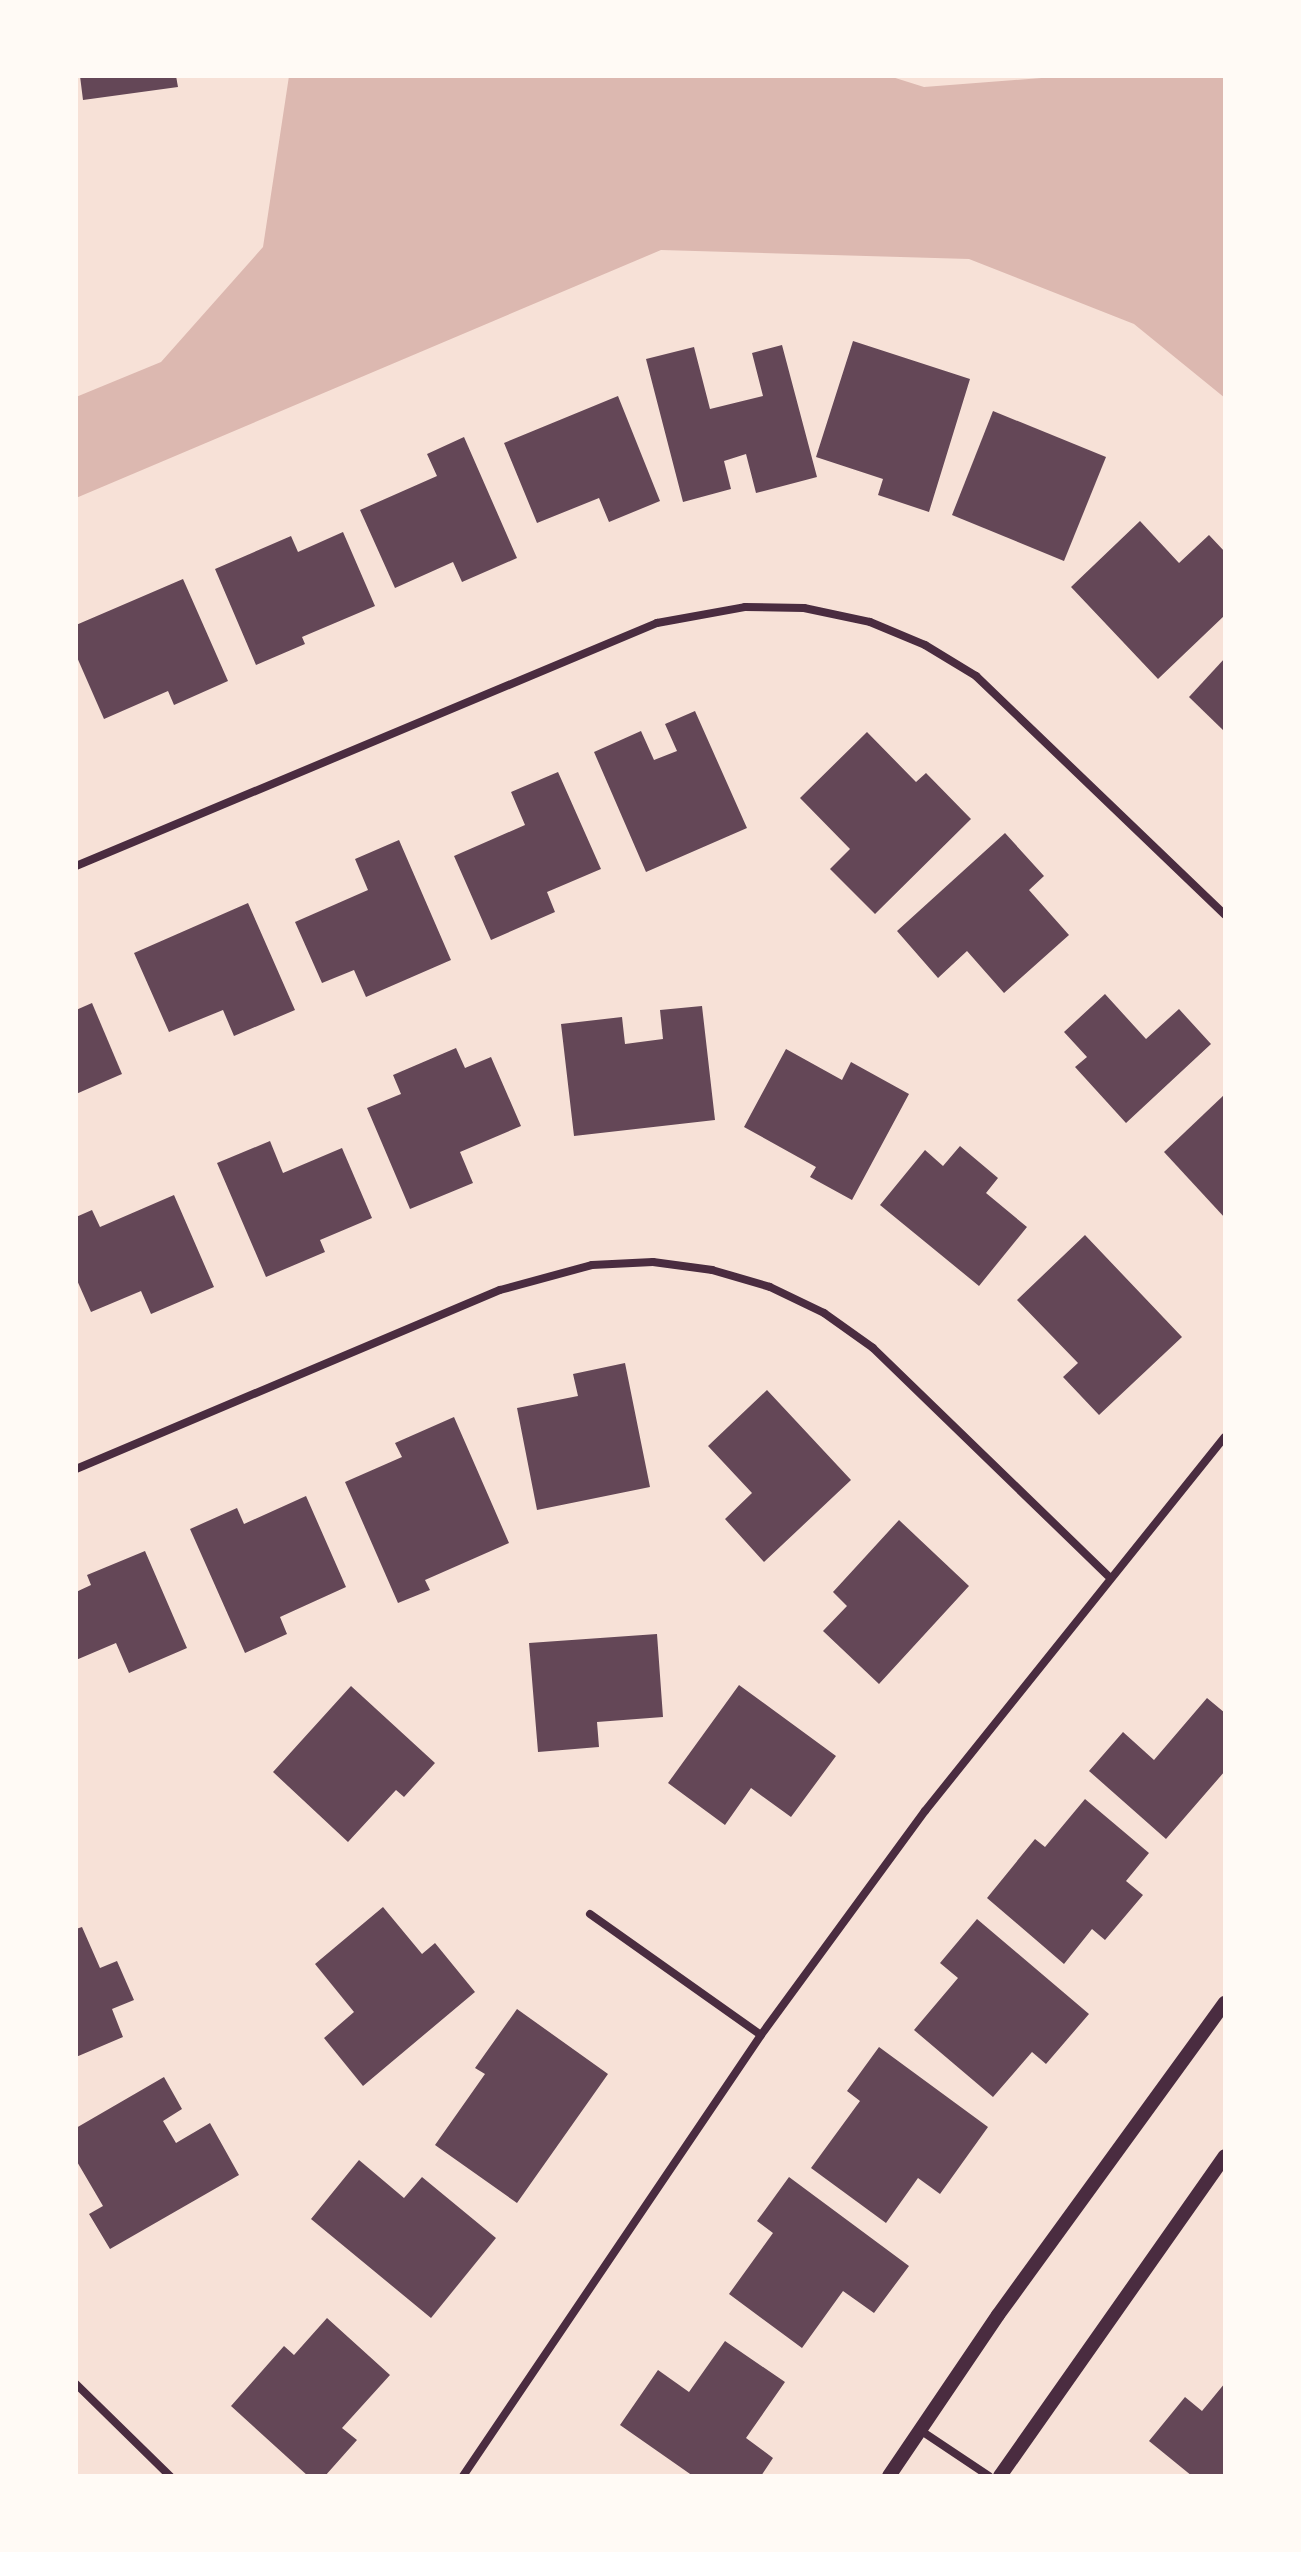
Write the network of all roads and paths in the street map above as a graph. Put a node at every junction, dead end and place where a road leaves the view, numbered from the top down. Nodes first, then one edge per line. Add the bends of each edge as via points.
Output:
1 (76, 866) edge
2 (1225, 915) edge
3 (1225, 1437) edge
4 (76, 1469) edge
5 (1108, 1576) junction
6 (590, 1914) dead end
7 (1225, 2003) edge
8 (761, 2035) junction
9 (1225, 2156) edge
10 (76, 2384) edge
11 (920, 2430) junction
12 (170, 2476) edge
13 (463, 2476) edge
14 (889, 2476) edge
15 (989, 2476) edge
16 (1000, 2476) edge

1 - 2 street via 657,623 745,607 804,608 870,622 925,645 976,676
3 - 5 street
4 - 5 street via 500,1290 592,1265 653,1262 755,1282 824,1313 873,1348
5 - 8 street via 925,1811
6 - 8 street
7 - 11 street
8 - 13 street
9 - 16 street
10 - 12 street
11 - 14 street
11 - 15 street

